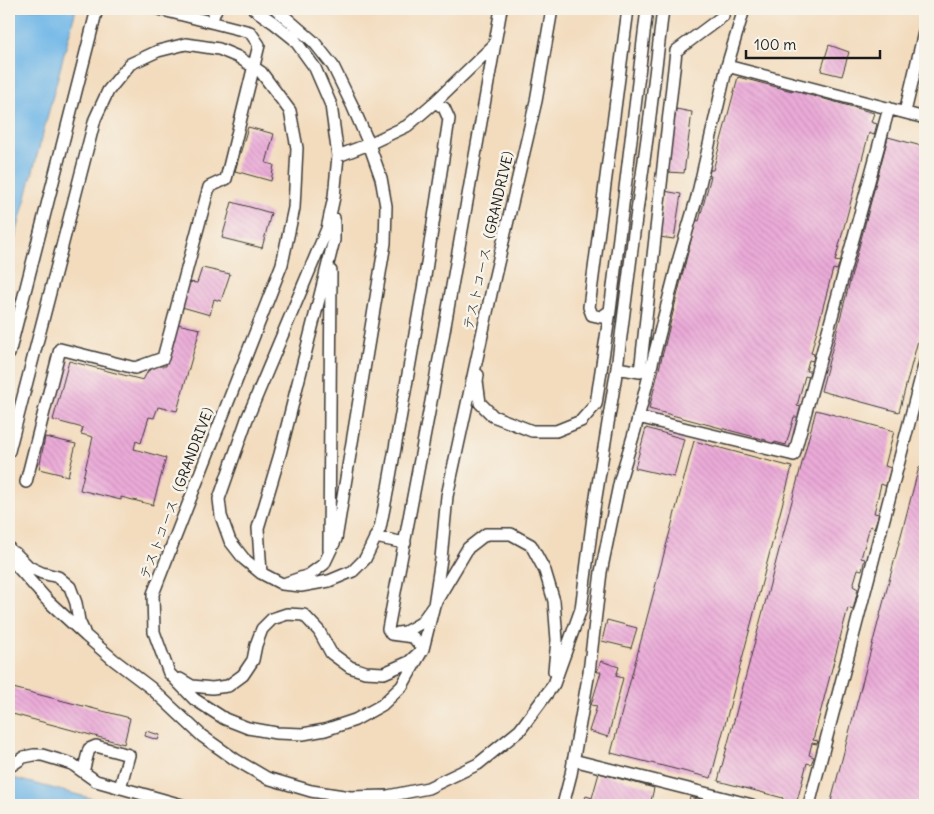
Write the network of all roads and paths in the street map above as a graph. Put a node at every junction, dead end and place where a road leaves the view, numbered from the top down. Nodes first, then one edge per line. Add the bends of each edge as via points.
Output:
1 (97, 9) edge
2 (159, 9) edge
3 (216, 9) edge
4 (254, 9) edge
5 (276, 9) edge
6 (501, 9) edge
7 (552, 9) edge
8 (628, 9) edge
9 (647, 9) edge
10 (663, 9) edge
11 (724, 9) edge
12 (744, 9) edge
13 (211, 22) junction
14 (925, 31) edge
15 (495, 44) junction
16 (727, 66) junction
17 (254, 67) junction
18 (435, 102) junction
19 (889, 108) junction
20 (905, 112) junction
21 (925, 118) edge
22 (369, 144) junction
23 (338, 156) junction
24 (334, 197) junction
25 (332, 252) junction
26 (494, 280) junction
27 (610, 311) junction
28 (9, 354) edge
29 (925, 362) edge
30 (617, 368) junction
31 (638, 417) junction
32 (9, 451) edge
33 (26, 482) dead end
34 (375, 537) junction
35 (405, 543) junction
36 (9, 547) edge
37 (329, 555) junction
38 (261, 574) junction
39 (282, 584) junction
40 (434, 605) junction
41 (391, 634) junction
42 (86, 636) junction
43 (423, 649) junction
44 (169, 673) junction
45 (538, 705) junction
46 (573, 760) junction
47 (9, 767) edge
48 (83, 772) junction
49 (120, 788) junction
50 (182, 805) edge
51 (563, 805) edge
52 (752, 805) edge
53 (809, 805) edge

1 - 28 lane
2 - 13 lane
3 - 13 lane
4 - 23 lane via 294,39 315,68 331,105
5 - 22 lane via 314,42 332,66
6 - 15 lane
7 - 26 lane, テストコース（GRANDRIVE） via 536,101
8 - 27 lane via 589,307 592,315 600,317
9 - 27 lane
10 - 30 lane
11 - 30 lane via 723,16 676,52 640,372
12 - 16 lane
13 - 17 lane via 250,32 259,45
14 - 20 lane
15 - 18 lane
15 - 35 lane
16 - 19 lane
16 - 31 lane via 697,197
17 - 32 lane, テストコース（GRANDRIVE） via 219,49 186,44 130,64 108,91 95,119
17 - 33 lane via 226,178 209,187 163,358 135,368 60,348
17 - 44 lane, テストコース（GRANDRIVE） via 290,111 297,148 294,208 282,264 153,594 154,632
18 - 22 lane via 406,126
18 - 34 lane via 444,108 449,119 388,488 380,528
19 - 20 lane
19 - 31 lane via 794,455
20 - 21 lane
22 - 23 lane
22 - 37 lane via 381,178 386,206 385,243 336,539
23 - 24 lane
24 - 25 lane
24 - 38 lane via 327,229 246,419 219,499 230,541
25 - 37 lane
25 - 38 lane via 258,528
26 - 27 lane via 477,381 480,403 493,416 532,431 556,431 581,422 596,404
26 - 40 lane, テストコース（GRANDRIVE） via 447,496
29 - 53 lane
30 - 45 lane via 581,609 554,684
31 - 46 lane via 620,480 601,572 589,672
34 - 35 lane
34 - 39 lane via 365,559 353,571 329,581 301,586
35 - 41 lane via 388,629
36 - 42 lane via 17,566 47,600
36 - 42 lane via 29,566 58,577 70,587
37 - 39 lane via 324,564 309,575
38 - 39 lane
40 - 41 lane via 421,623 405,632
40 - 43 lane, テストコース（GRANDRIVE）
40 - 45 lane via 468,548 486,534 511,534 531,545 545,571 554,601 557,640 555,669
41 - 43 lane via 413,637
42 - 45 lane via 151,688 202,736 236,760 267,778 311,791 350,797 388,796 428,788 478,764 520,730
43 - 44 lane, テストコース（GRANDRIVE） via 402,686 382,705 355,720 303,734 248,728 225,719 194,698
43 - 44 lane via 408,662 384,673 364,672 350,667 331,653 304,615 287,614 272,619 262,629 253,660 228,686 192,686
46 - 51 lane
46 - 52 lane
47 - 48 lane via 24,757 42,755 72,764
48 - 49 lane via 96,781
48 - 49 lane via 89,749 96,746 129,754
49 - 50 lane

